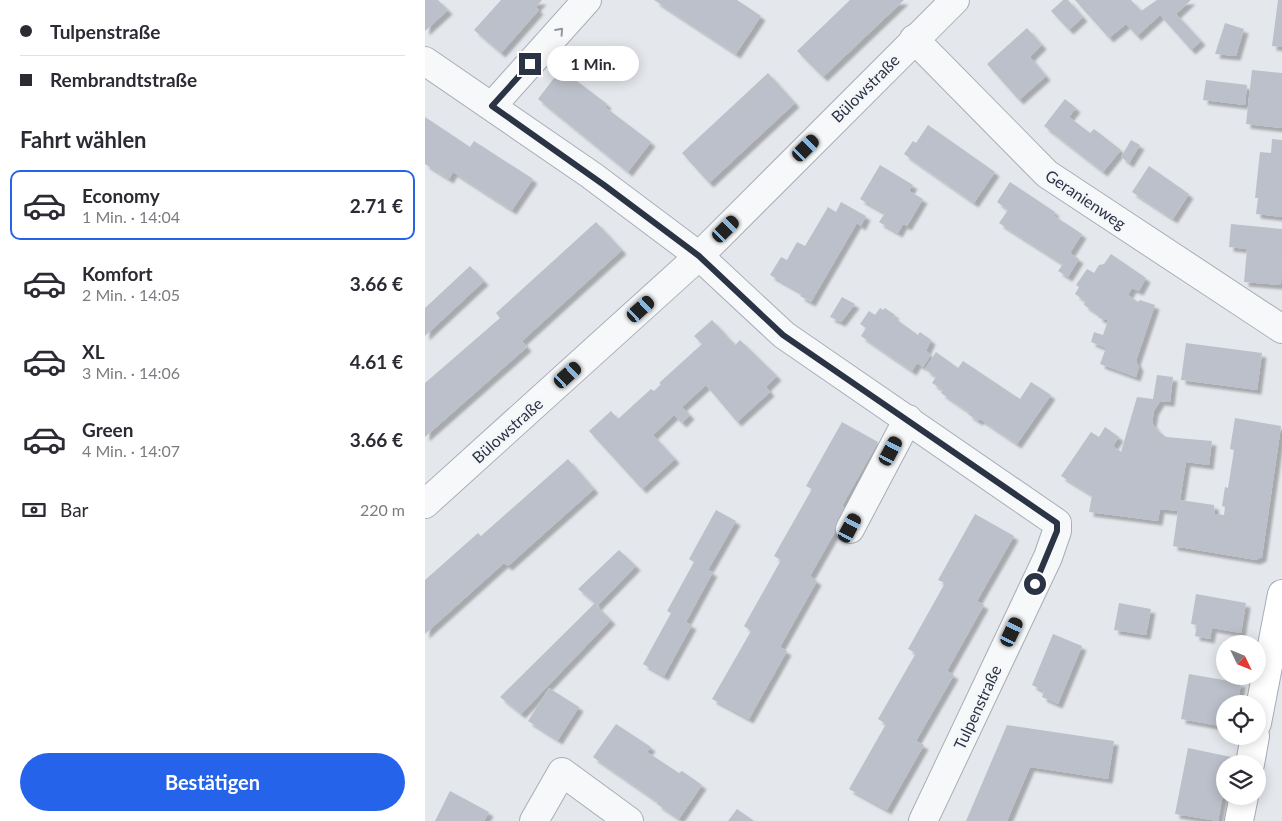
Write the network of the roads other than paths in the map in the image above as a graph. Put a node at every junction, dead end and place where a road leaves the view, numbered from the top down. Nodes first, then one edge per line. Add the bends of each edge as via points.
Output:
1 (587, 0) edge
2 (955, 0) edge
3 (914, 39) junction
4 (425, 61) edge
5 (492, 106) junction
6 (699, 256) junction
7 (1282, 329) edge
8 (908, 420) junction
9 (425, 504) edge
10 (850, 528) dead end
11 (1282, 594) edge
12 (1262, 695) edge
13 (1242, 805) edge
14 (535, 821) edge
15 (629, 821) edge
16 (923, 821) edge
17 (1239, 821) edge

5 -> 1 street
2 - 3 street, Bülowstraße
3 - 6 street, Bülowstraße
3 - 7 street, Geranienweg via 1047,174
4 - 5 street
5 - 6 street
6 - 8 street via 783,335
6 - 9 street, Bülowstraße
8 - 10 street
8 - 16 street, Tulpenstraße via 1057,523 1047,557
11 - 12 main road
13 - 17 main road
14 - 15 street via 562,772

